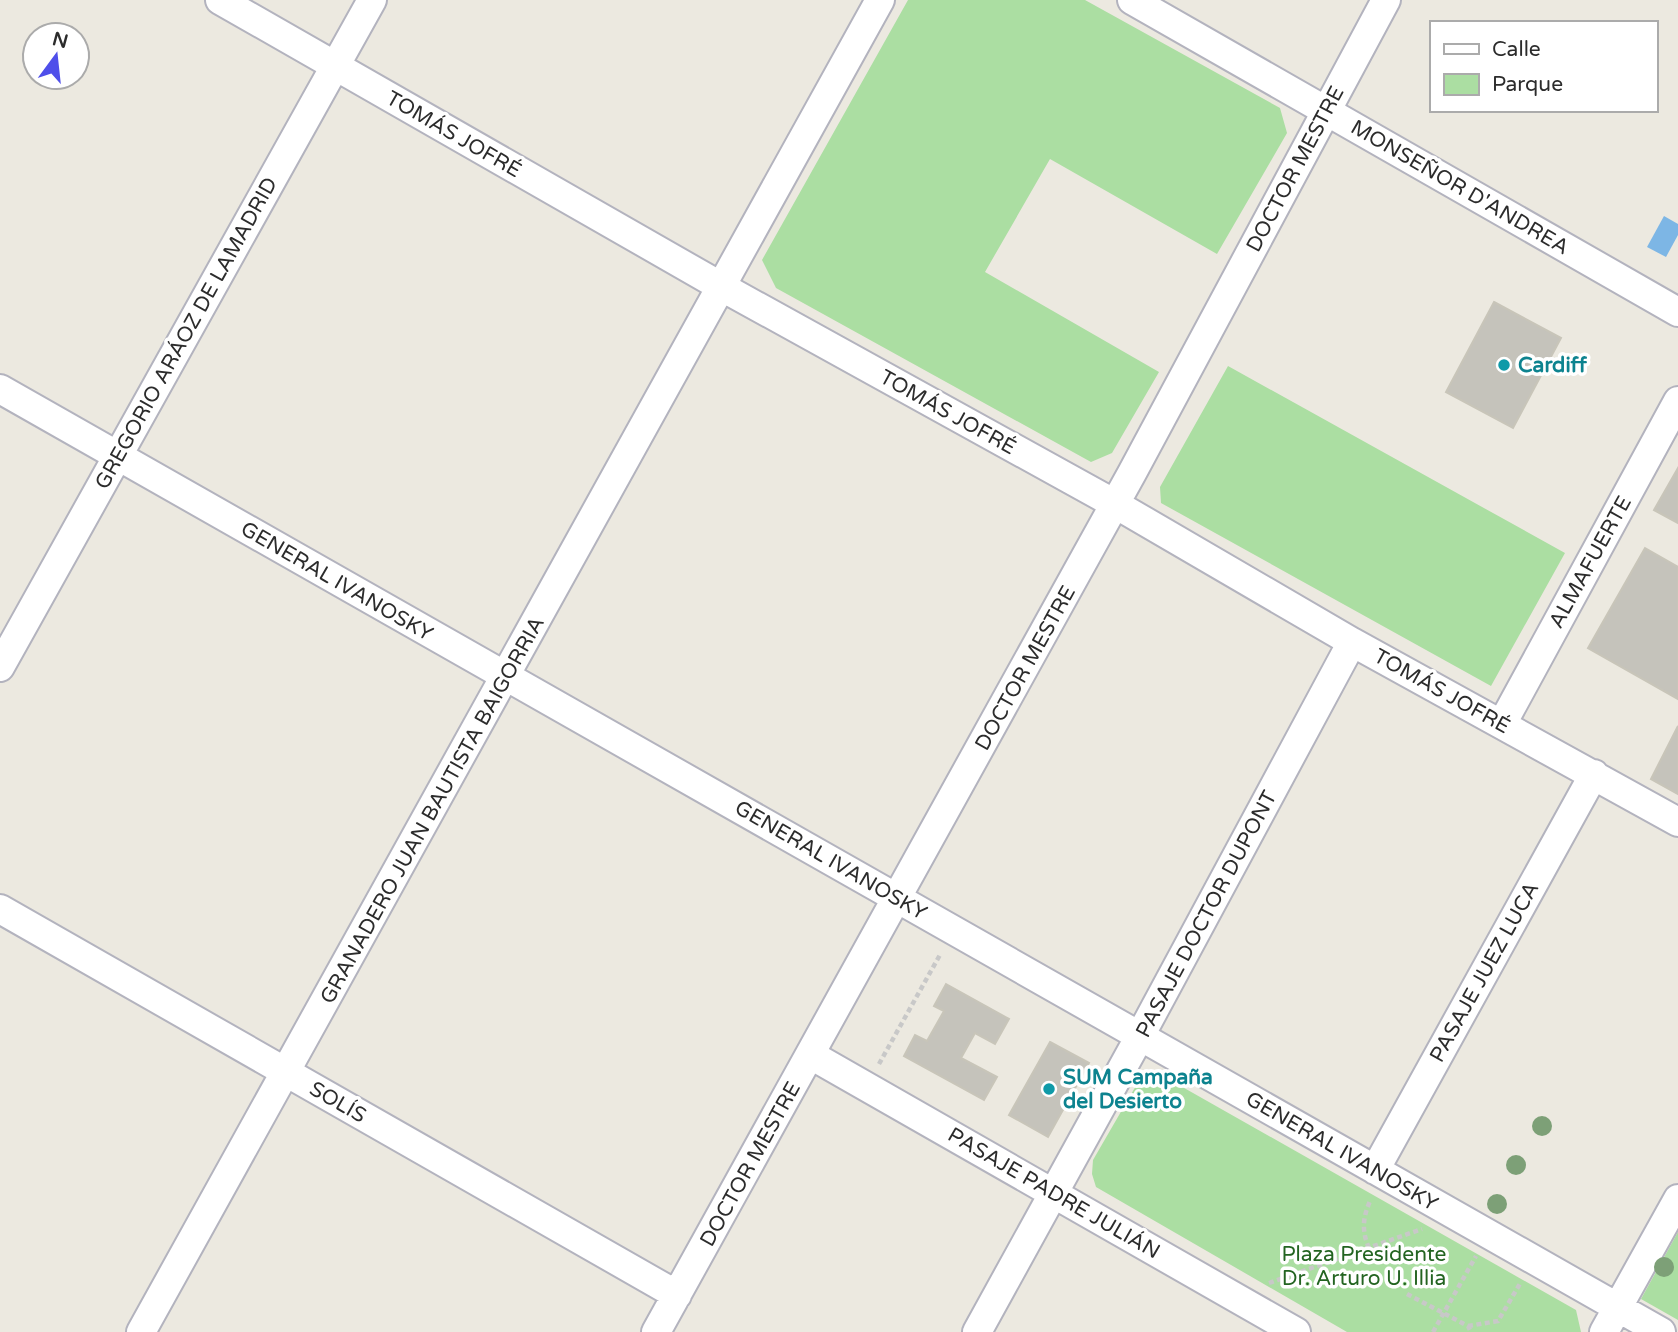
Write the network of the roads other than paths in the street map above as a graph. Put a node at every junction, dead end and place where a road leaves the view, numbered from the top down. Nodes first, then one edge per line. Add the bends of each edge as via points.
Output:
1 (220, 0) edge
2 (372, 0) edge
3 (880, 0) edge
4 (1132, 0) edge
5 (1386, 0) edge
6 (335, 66) junction
7 (1326, 110) junction
8 (722, 287) junction
9 (1678, 312) edge
10 (0, 389) edge
11 (1678, 401) edge
12 (118, 456) junction
13 (1115, 503) junction
14 (1352, 642) junction
15 (0, 667) edge
16 (506, 676) junction
17 (1502, 724) junction
18 (1594, 774) junction
19 (1678, 822) edge
20 (898, 899) junction
21 (0, 909) edge
22 (1140, 1036) junction
23 (811, 1055) junction
24 (285, 1072) junction
25 (1374, 1182) junction
26 (1054, 1192) junction
27 (1678, 1199) edge
28 (677, 1295) junction
29 (1618, 1308) junction
30 (1288, 1330) edge
31 (141, 1332) edge
32 (656, 1332) edge
33 (977, 1332) edge
34 (1604, 1332) edge
35 (1661, 1332) edge

1 - 6 street, TOMÁS JOFRÉ
2 - 6 street, GREGORIO ARÁOZ DE LAMADRID
3 - 8 street, GRANADERO JUAN BAUTISTA BAIGORRIA
4 - 7 street, MONSEÑOR D'ANDREA
5 - 7 street, DOCTOR MESTRE
6 - 8 street, TOMÁS JOFRÉ
6 - 12 street, GREGORIO ARÁOZ DE LAMADRID
7 - 9 street, MONSEÑOR D'ANDREA
7 - 13 street, DOCTOR MESTRE
8 - 13 street, TOMÁS JOFRÉ
8 - 16 street, GRANADERO JUAN BAUTISTA BAIGORRIA
10 - 12 street, GENERAL IVANOSKY
11 - 17 street, ALMAFUERTE
12 - 15 street, GREGORIO ARÁOZ DE LAMADRID
12 - 16 street, GENERAL IVANOSKY
13 - 14 street, TOMÁS JOFRÉ
13 - 20 street, DOCTOR MESTRE
14 - 17 street, TOMÁS JOFRÉ
14 - 22 street, PASAJE DOCTOR DUPONT
16 - 20 street, GENERAL IVANOSKY
16 - 24 street, GRANADERO JUAN BAUTISTA BAIGORRIA
17 - 18 street, TOMÁS JOFRÉ
18 - 19 street, TOMÁS JOFRÉ
18 - 25 street, PASAJE JUEZ LUCA
20 - 22 street, GENERAL IVANOSKY
20 - 23 street, DOCTOR MESTRE
21 - 24 street, SOLÍS
22 - 25 street, GENERAL IVANOSKY
22 - 26 street, PASAJE DOCTOR DUPONT
23 - 26 street, PASAJE PADRE JULIÁN
23 - 28 street, DOCTOR MESTRE
24 - 28 street, SOLÍS
24 - 31 street, GRANADERO JUAN BAUTISTA BAIGORRIA
25 - 29 street, GENERAL IVANOSKY
26 - 30 street, PASAJE PADRE JULIÁN
26 - 33 street, PASAJE DOCTOR DUPONT
27 - 29 street
28 - 32 street, DOCTOR MESTRE
29 - 34 street
29 - 35 street, GENERAL IVANOSKY

